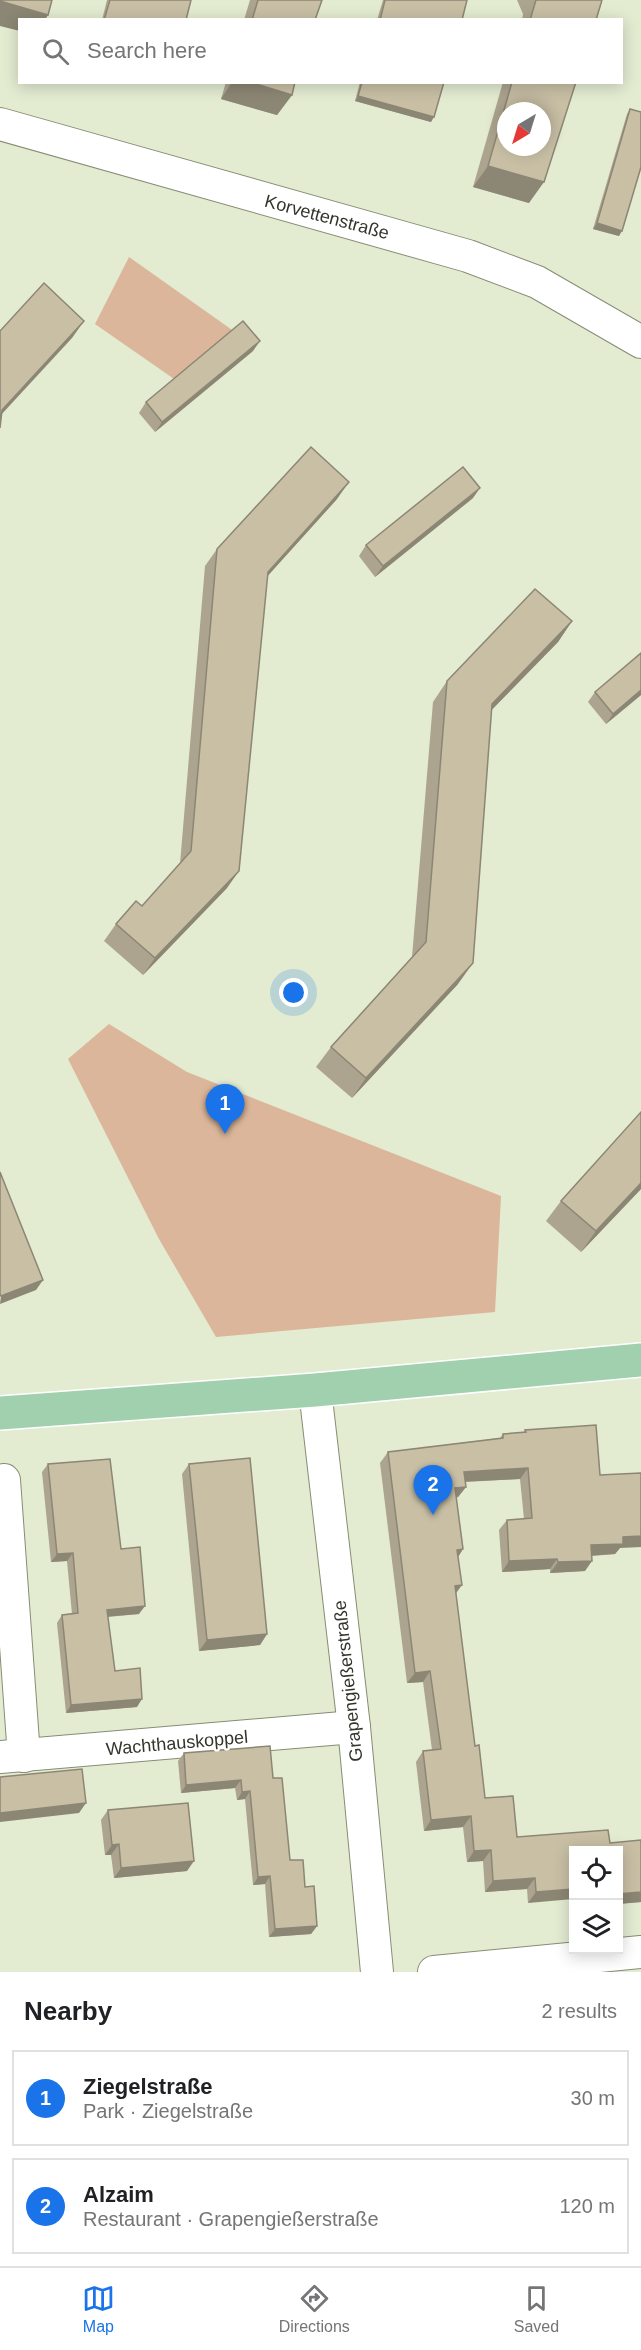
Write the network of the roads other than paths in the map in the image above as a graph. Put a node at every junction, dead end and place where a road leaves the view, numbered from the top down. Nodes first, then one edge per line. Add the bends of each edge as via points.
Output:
1 (0, 124) edge
2 (641, 342) edge
3 (641, 1360) edge
4 (315, 1390) junction
5 (0, 1413) edge
6 (4, 1480) dead end
7 (354, 1727) junction
8 (12, 1757) edge
9 (641, 1952) edge
10 (377, 1972) edge
11 (434, 1972) edge

1 - 2 street, Korvettenstraße via 468,256 537,282
3 - 4 main road
4 - 5 main road
4 - 7 street, Grapengießerstraße
6 - 8 street
7 - 8 street, Wachthauskoppel
7 - 10 street, Grapengießerstraße
9 - 11 street

